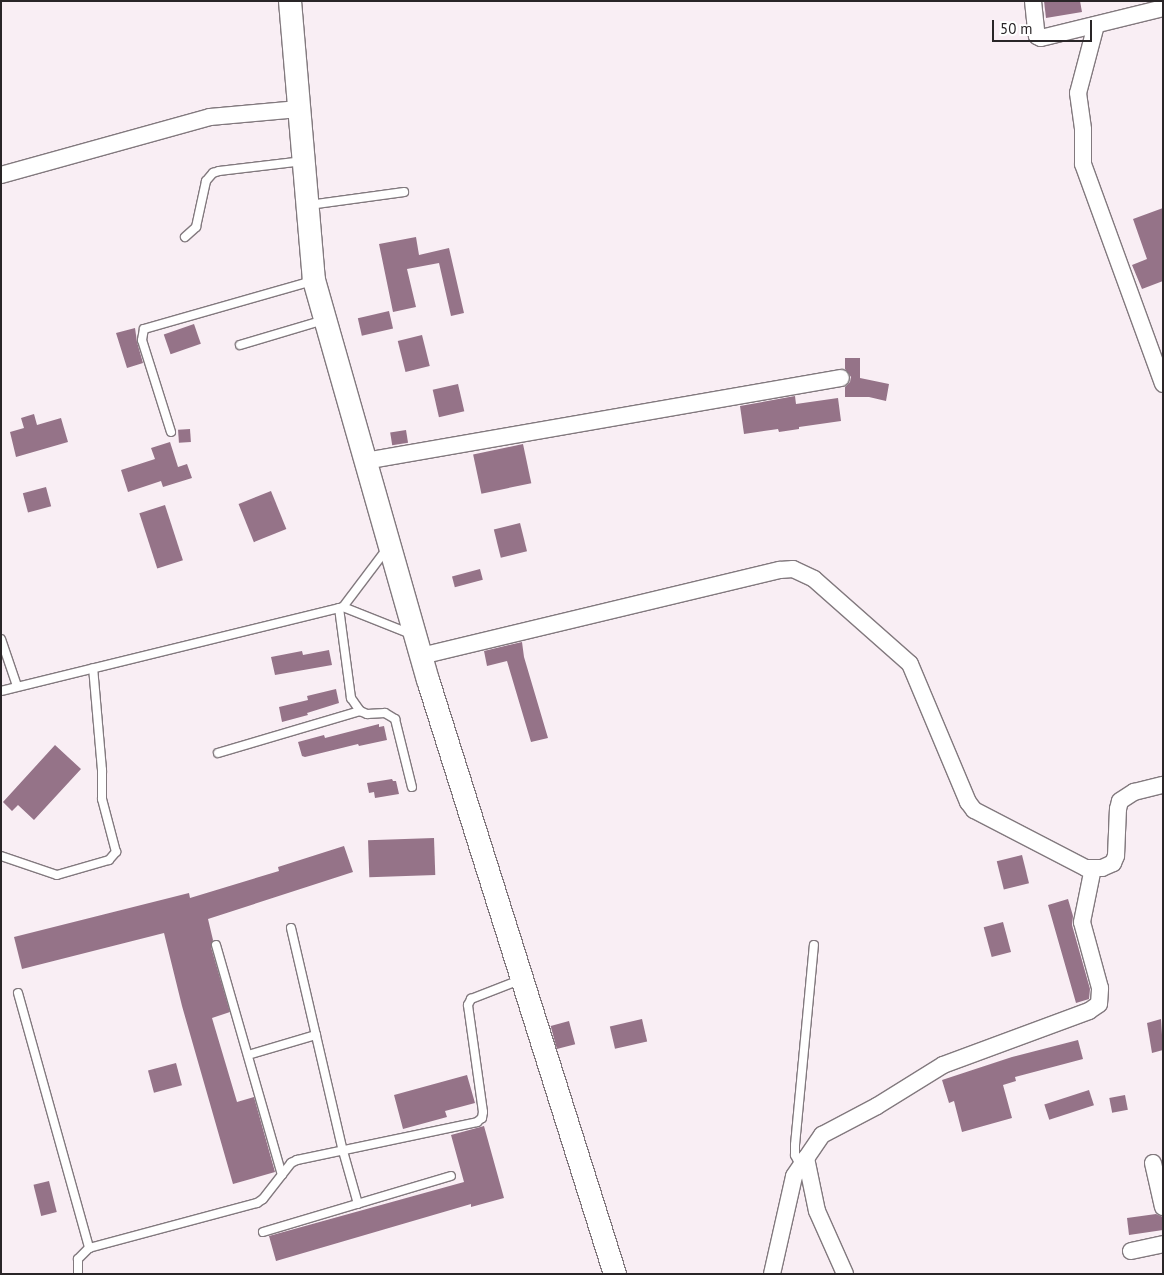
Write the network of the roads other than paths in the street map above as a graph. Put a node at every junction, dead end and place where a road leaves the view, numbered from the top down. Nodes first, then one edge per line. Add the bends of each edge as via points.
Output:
1 (290, 1) edge
2 (1033, 1) edge
3 (1163, 8) edge
4 (1096, 25) junction
5 (299, 110) junction
6 (304, 161) junction
7 (1, 176) edge
8 (404, 192) dead end
9 (308, 205) junction
10 (186, 236) dead end
11 (314, 280) junction
12 (325, 320) junction
13 (240, 345) dead end
14 (841, 378) dead end
15 (1163, 384) edge
16 (170, 432) dead end
17 (366, 461) junction
18 (390, 546) junction
19 (341, 607) junction
20 (1, 639) edge
21 (418, 646) junction
22 (93, 668) junction
23 (17, 686) junction
24 (1, 691) edge
25 (360, 711) junction
26 (218, 753) dead end
27 (1163, 785) edge
28 (412, 787) dead end
29 (1, 856) edge
30 (1093, 868) junction
31 (291, 928) dead end
32 (814, 944) dead end
33 (216, 945) dead end
34 (522, 979) junction
35 (18, 993) dead end
36 (316, 1035) junction
37 (248, 1055) junction
38 (343, 1150) junction
39 (803, 1162) junction
40 (1153, 1163) dead end
41 (282, 1175) junction
42 (451, 1176) dead end
43 (358, 1204) junction
44 (1163, 1207) edge
45 (263, 1232) dead end
46 (1163, 1244) edge
47 (89, 1248) junction
48 (1131, 1251) dead end
49 (78, 1274) edge
50 (615, 1274) edge
51 (772, 1274) edge
52 (845, 1274) edge

1 - 5 main road
2 - 4 street via 1037,36 1041,38
3 - 4 street
4 - 15 street via 1078,93 1083,164
5 - 6 main road
5 - 7 street via 210,117
6 - 9 main road
6 - 10 lane via 214,173 206,181 196,227
8 - 9 lane
9 - 11 main road
11 - 12 main road
11 - 16 lane via 144,329 142,340
12 - 13 lane
12 - 17 main road
14 - 17 street
17 - 18 main road
18 - 19 lane
18 - 21 main road
19 - 21 lane
19 - 22 lane
19 - 25 lane via 351,698
20 - 23 lane
21 - 30 street via 780,570 805,573 910,664 974,810 1086,868
21 - 34 main road
22 - 23 lane
22 - 29 lane via 102,791 116,852 109,860 57,875
23 - 24 lane
25 - 26 lane
25 - 28 lane via 366,714 385,713 395,719
27 - 30 street via 1134,792 1120,801 1116,856 1112,863
30 - 39 street via 1082,922 1100,988 1099,1004 1089,1011 943,1065 877,1106 825,1132
31 - 36 lane
32 - 39 lane via 794,1145 795,1155
33 - 37 lane
34 - 38 lane via 471,1000 468,1005 482,1118 477,1122
34 - 50 main road
35 - 47 lane
36 - 37 lane
36 - 38 lane
37 - 41 lane
38 - 41 lane via 297,1160
38 - 43 lane
39 - 51 street via 793,1180
39 - 52 street via 817,1211
40 - 44 street
41 - 47 lane via 263,1199 251,1206
42 - 43 lane
43 - 45 lane
46 - 48 street
47 - 49 lane via 78,1259

